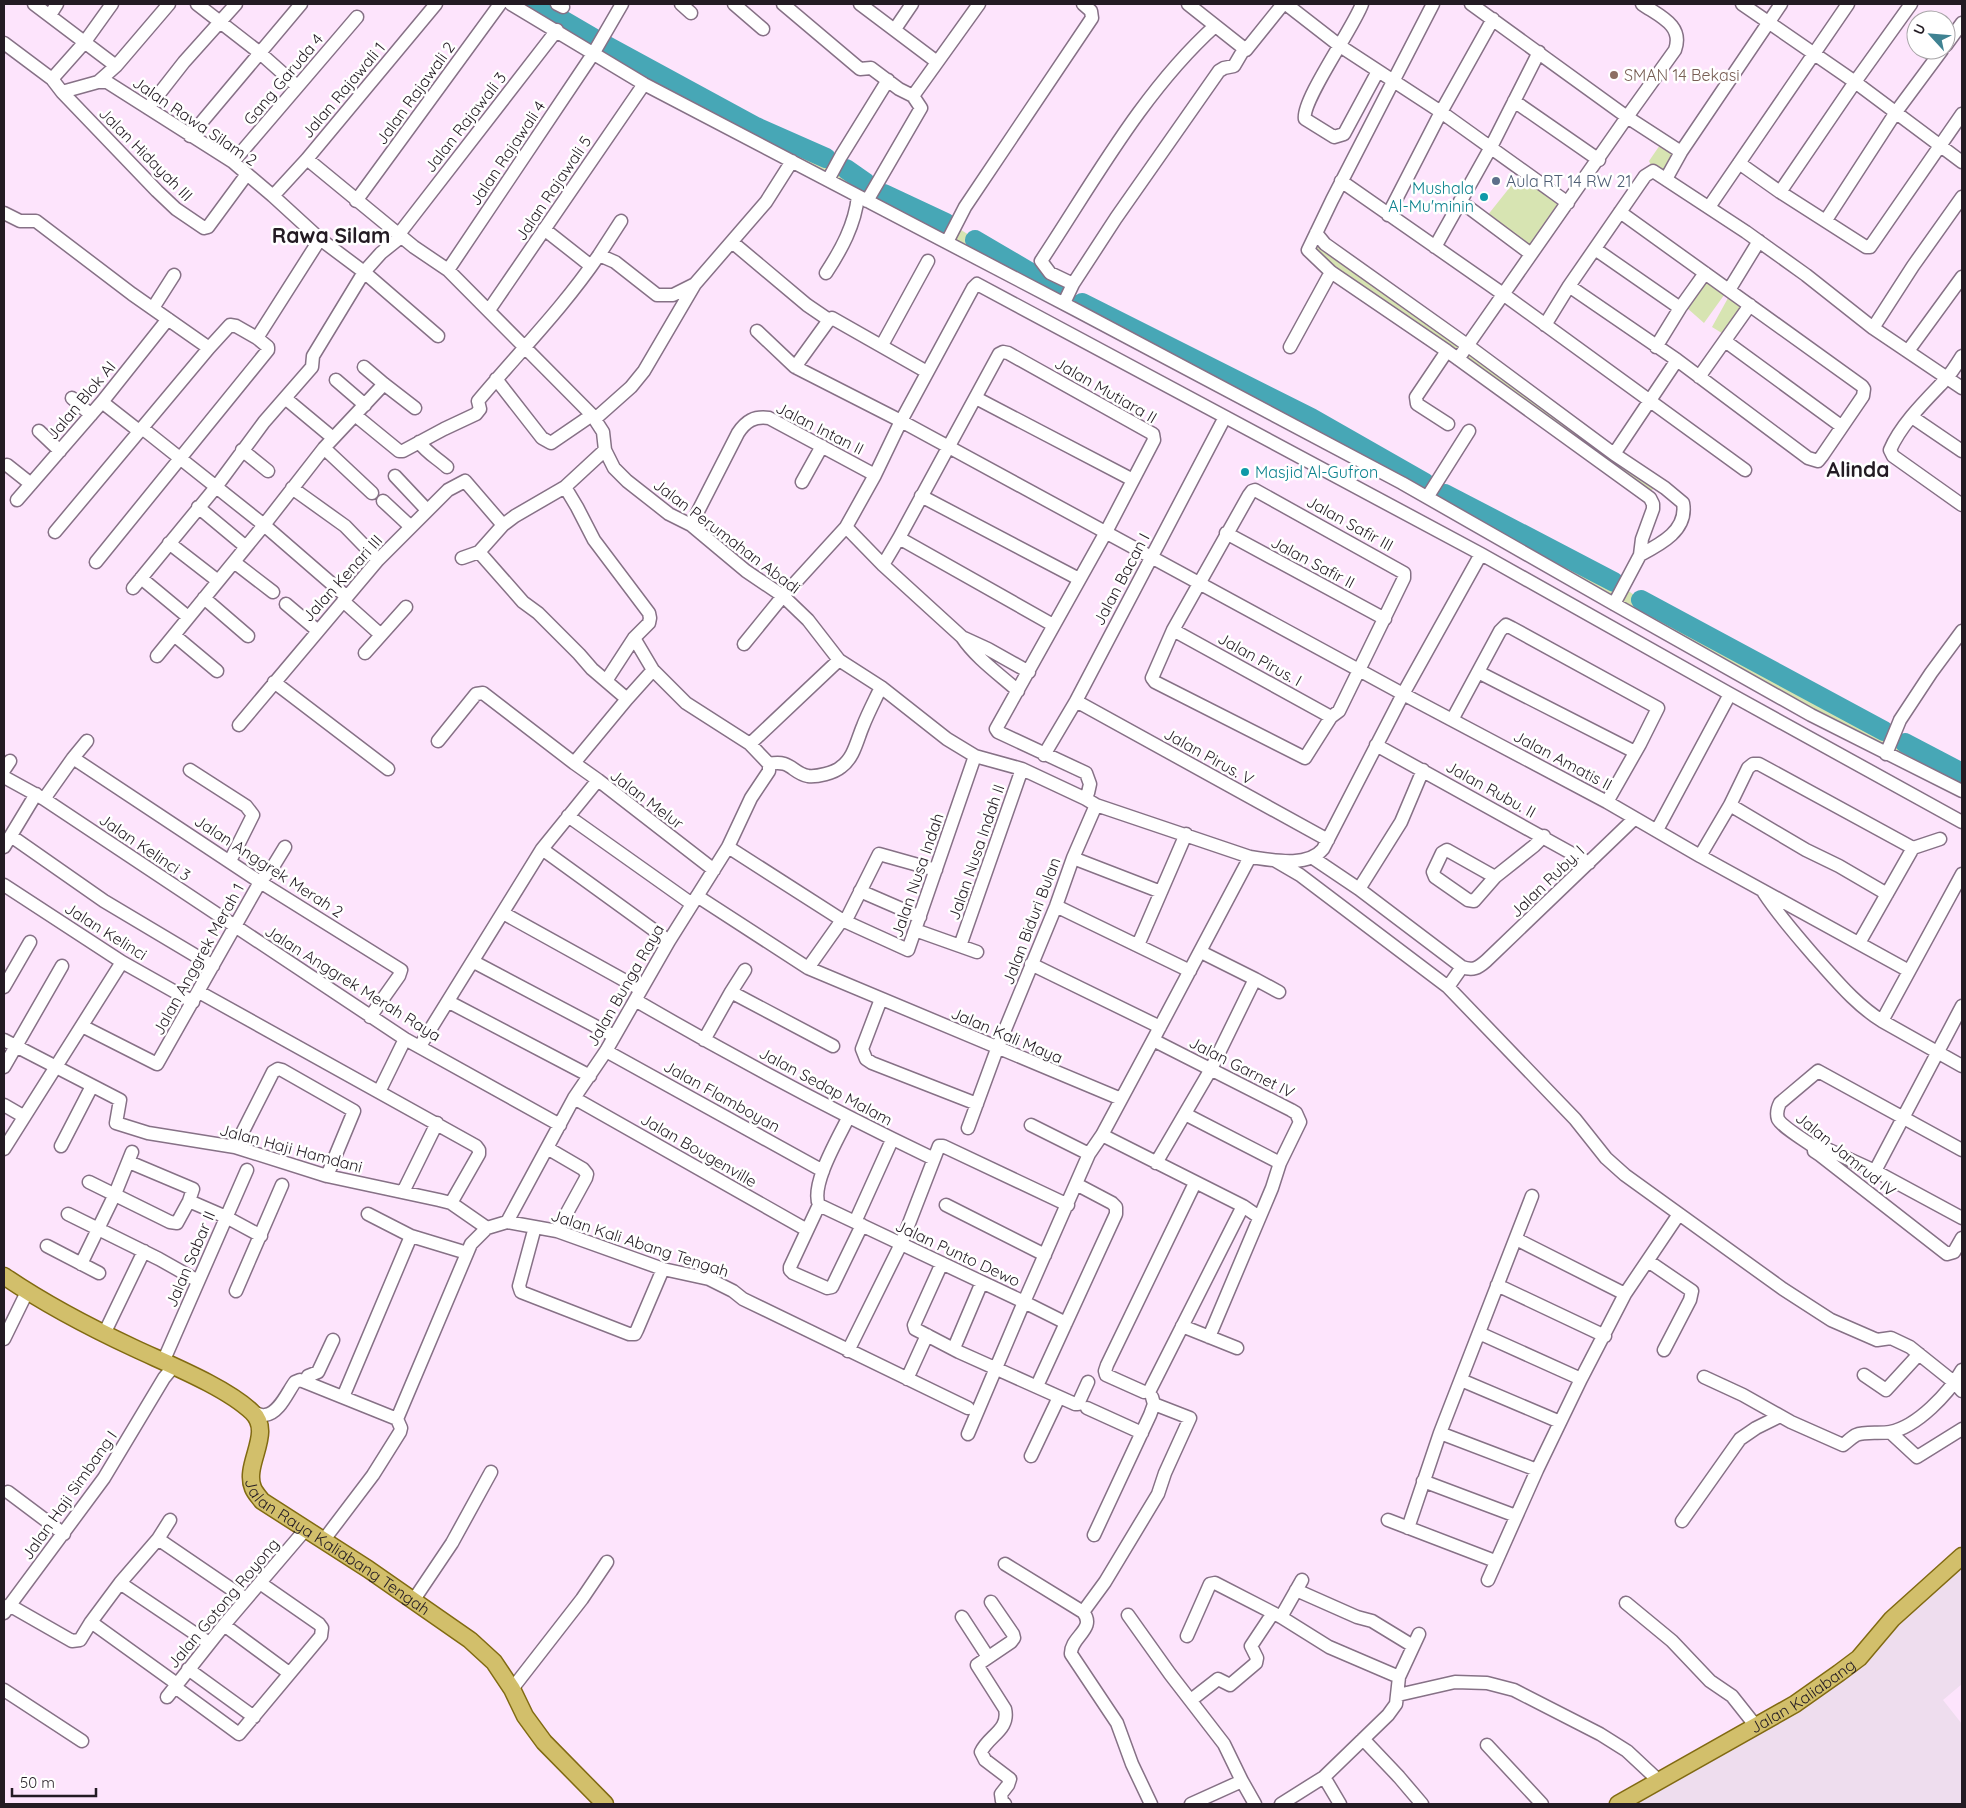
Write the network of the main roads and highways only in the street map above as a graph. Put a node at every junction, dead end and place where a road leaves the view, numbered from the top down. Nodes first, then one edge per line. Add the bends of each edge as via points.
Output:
1 (4, 1276) edge
2 (1961, 1560) edge
3 (605, 1804) edge
4 (1618, 1804) edge

1 - 3 main road, Jalan Raya Kaliabang Tengah via 104,1334 222,1391 253,1412 260,1426 250,1479 262,1501 470,1640 494,1662 544,1742
2 - 4 main road, Jalan Kaliabang via 1892,1619 1858,1658 1795,1704

